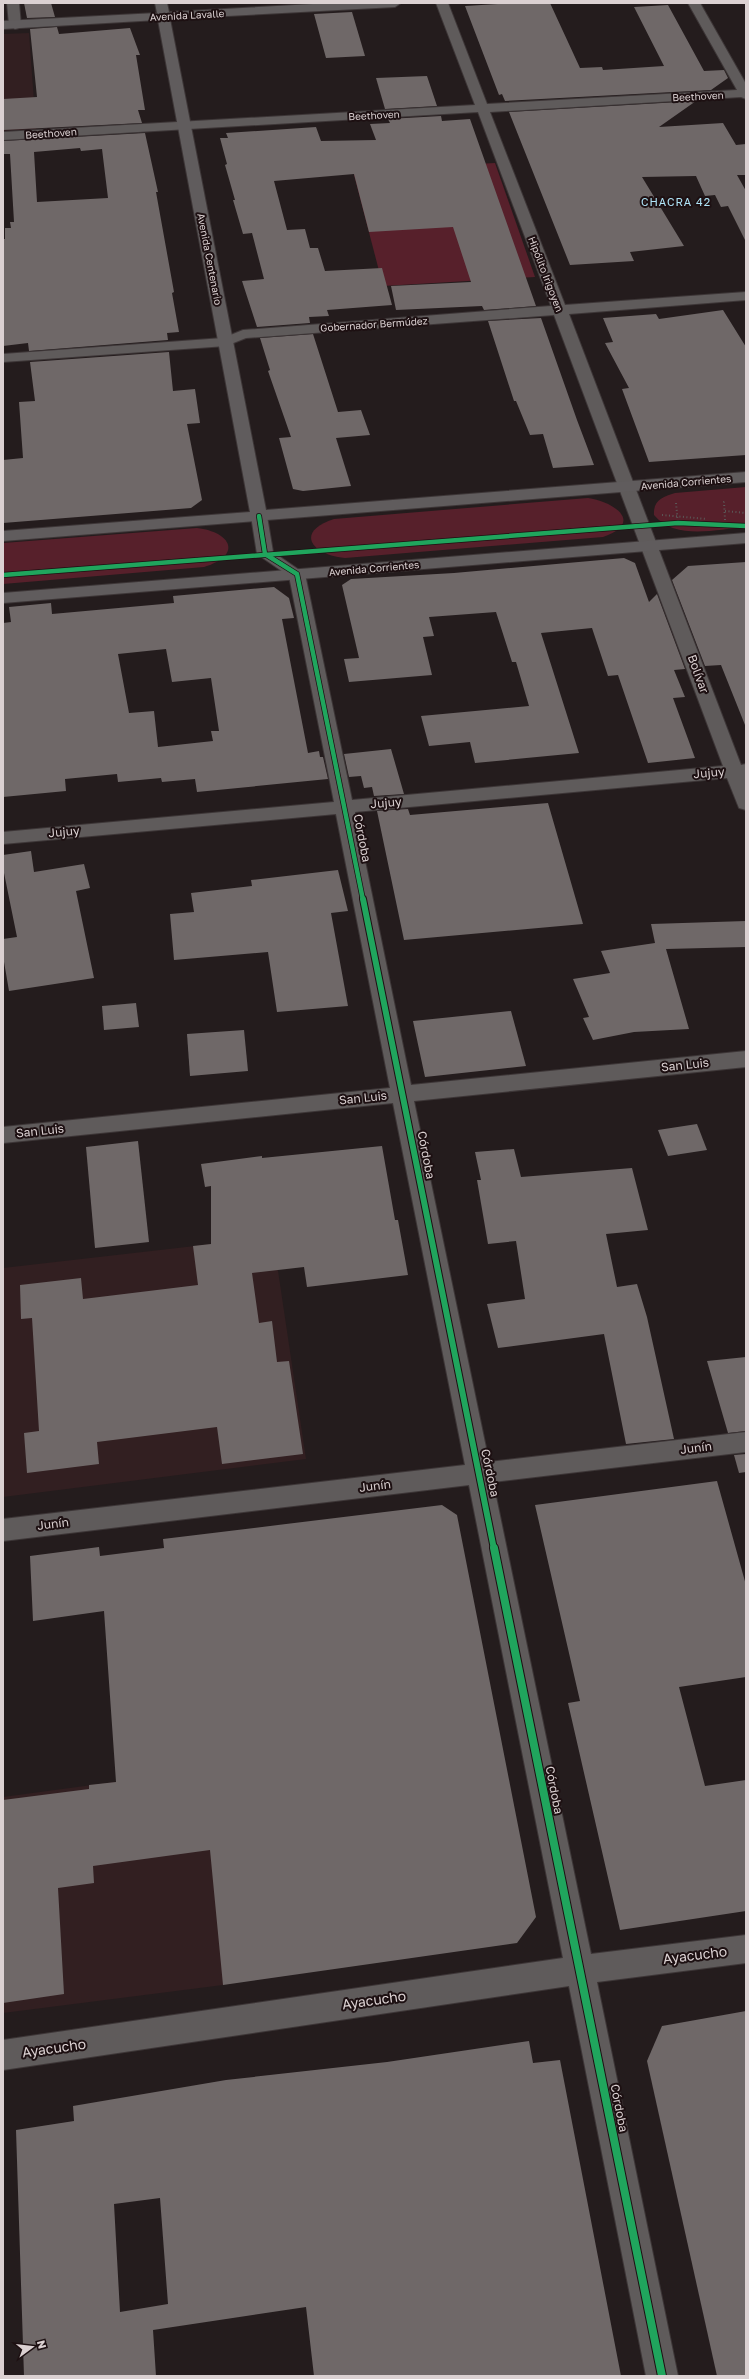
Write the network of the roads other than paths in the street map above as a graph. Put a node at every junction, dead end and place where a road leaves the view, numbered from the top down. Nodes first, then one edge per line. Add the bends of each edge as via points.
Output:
1 (13, 3) edge
2 (387, 3) edge
3 (442, 3) edge
4 (694, 3) edge
5 (162, 10) edge
6 (9, 25) edge
7 (746, 94) edge
8 (482, 109) junction
9 (184, 125) junction
10 (3, 136) edge
11 (746, 296) edge
12 (559, 310) junction
13 (226, 342) junction
14 (3, 358) edge
15 (746, 477) edge
16 (627, 486) junction
17 (258, 516) junction
18 (3, 536) edge
19 (746, 538) edge
20 (650, 545) junction
21 (297, 574) junction
22 (3, 598) edge
23 (740, 771) edge
24 (746, 804) edge
25 (344, 807) junction
26 (3, 838) edge
27 (746, 1058) edge
28 (402, 1094) junction
29 (3, 1135) edge
30 (746, 1442) edge
31 (479, 1474) junction
32 (3, 1530) edge
33 (746, 1949) edge
34 (580, 1970) junction
35 (3, 2055) edge
36 (662, 2376) edge

1 - 6 street
2 - 5 main road, Avenida Lavalle
3 - 8 street, Hipólito Irigoyen
4 - 7 street
5 - 6 main road, Avenida Lavalle
5 - 9 main road, Avenida Centenario
7 - 8 street, Beethoven
8 - 9 street, Beethoven
8 - 12 street, Hipólito Irigoyen
9 - 10 street, Beethoven
9 - 13 main road, Avenida Centenario
11 - 12 street, Gobernador Bermúdez
12 - 13 street, Gobernador Bermúdez via 243,334
12 - 16 street, Hipólito Irigoyen
13 - 14 street, Gobernador Bermúdez
13 - 17 main road, Avenida Centenario
15 - 16 main road, Avenida Corrientes
16 - 17 main road, Avenida Corrientes
16 - 20 street, Hipólito Irigoyen
17 - 18 main road, Avenida Corrientes
17 - 21 street via 265,554
19 - 20 main road, Avenida Corrientes
20 - 21 main road, Avenida Corrientes
20 - 23 street, Bolívar
21 - 22 main road, Avenida Corrientes
21 - 25 street, Córdoba
23 - 24 street, Bolívar
23 - 25 street, Jujuy
25 - 26 street, Jujuy
25 - 28 street, Córdoba
27 - 28 street, San Luis
28 - 29 street, San Luis
28 - 31 street, Córdoba
30 - 31 street, Junín
31 - 32 street, Junín
31 - 34 street, Córdoba
33 - 34 street, Ayacucho
34 - 35 street, Ayacucho
34 - 36 street, Córdoba

